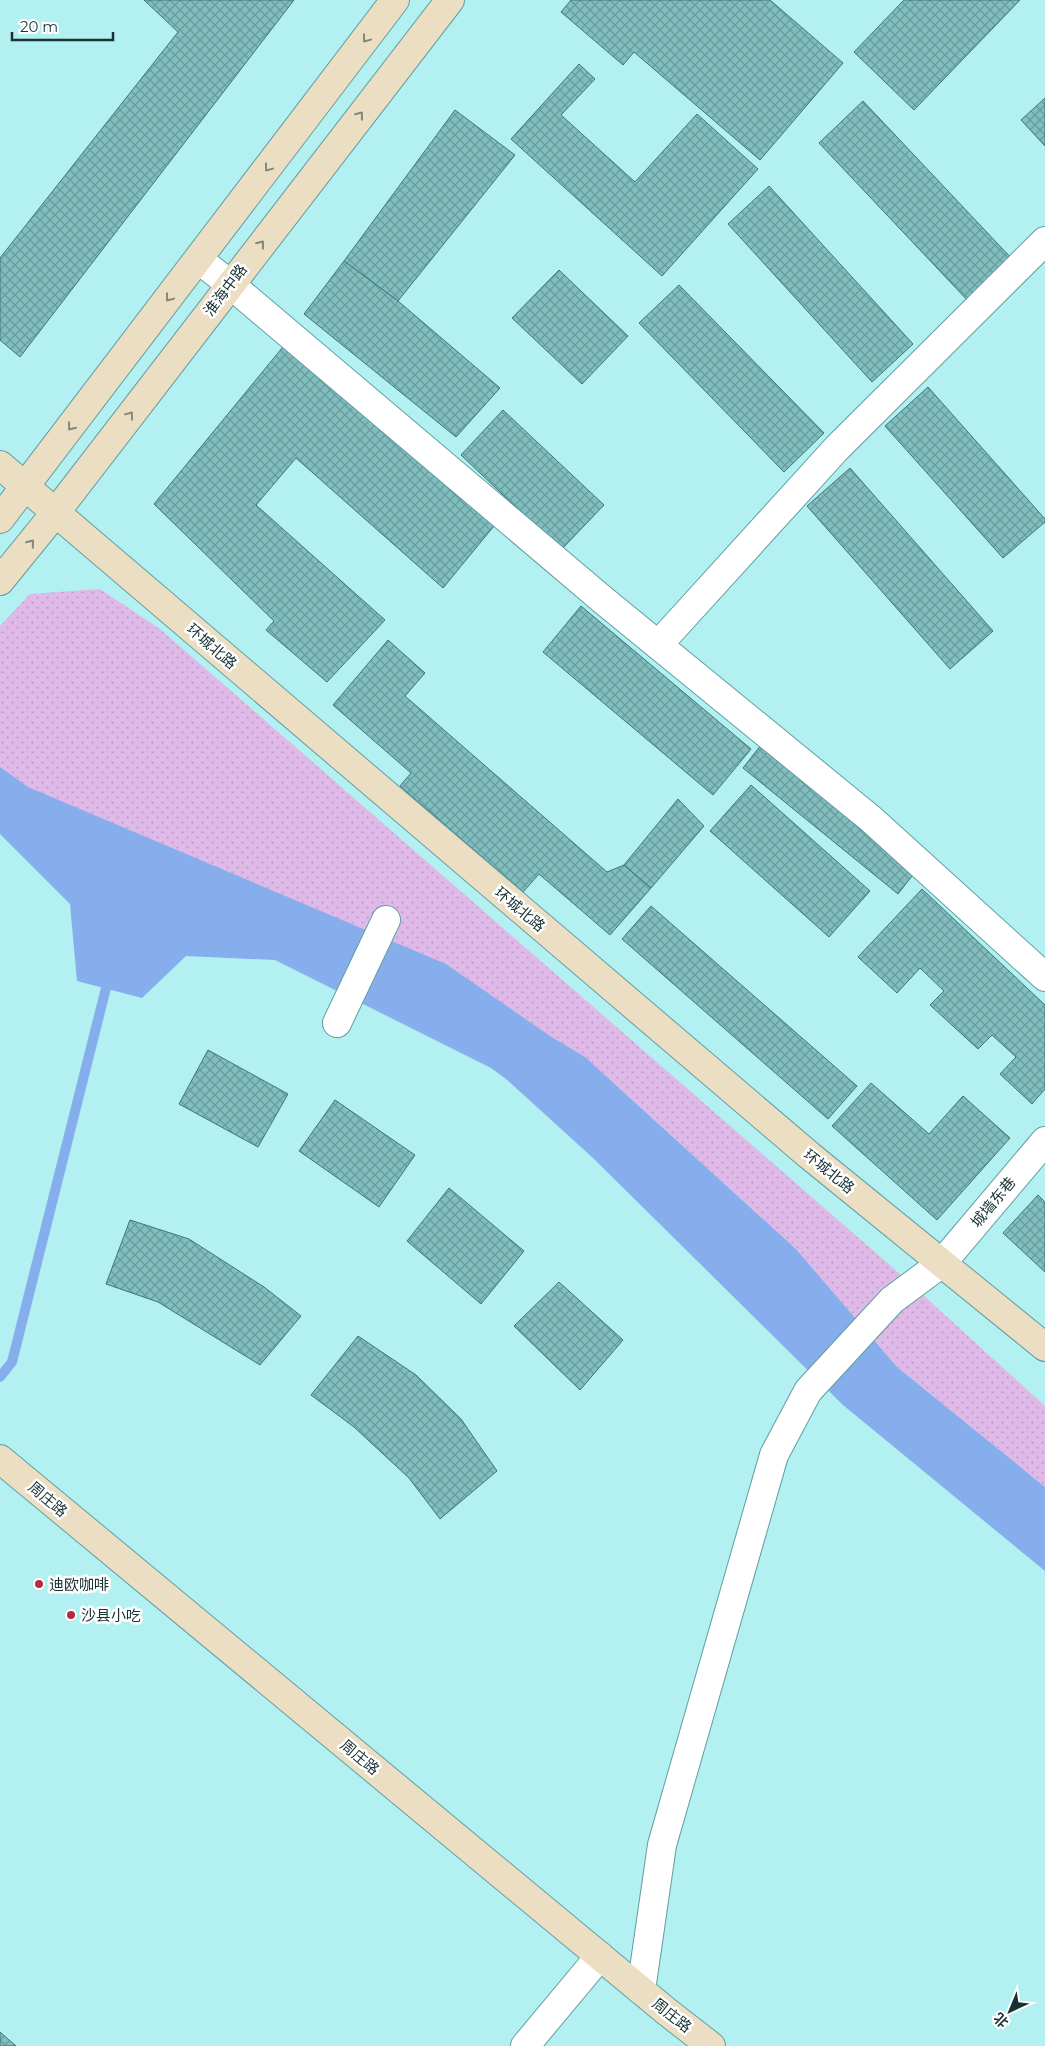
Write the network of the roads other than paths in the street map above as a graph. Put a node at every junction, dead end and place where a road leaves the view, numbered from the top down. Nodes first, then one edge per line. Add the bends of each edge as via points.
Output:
1 (395, 0) edge
2 (450, 0) edge
3 (1045, 242) edge
4 (199, 260) junction
5 (230, 284) junction
6 (0, 465) edge
7 (25, 487) junction
8 (56, 512) junction
9 (0, 519) edge
10 (0, 581) edge
11 (658, 645) junction
12 (386, 920) dead end
13 (1045, 977) edge
14 (336, 1023) dead end
15 (1045, 1141) edge
16 (942, 1263) junction
17 (1045, 1347) edge
18 (5, 1463) edge
19 (600, 1956) junction
20 (641, 1990) junction
21 (525, 2046) edge
22 (711, 2046) edge

1 -> 4 main road
5 -> 2 main road, 淮海中路
3 - 11 street via 837,448
4 - 5 street
4 -> 7 main road
8 -> 5 main road, 淮海中路
5 - 11 street
6 - 7 main road, 环城北路
7 - 8 main road, 环城北路
7 - 9 main road
10 -> 8 main road, 淮海中路
8 - 16 main road, 环城北路 via 772,1124
11 - 13 street via 872,819
12 - 14 street
15 - 16 street, 城墙东巷
16 - 17 main road, 环城北路
16 - 20 street, 城墙东巷 via 892,1300 808,1391 774,1455 662,1845
18 - 19 main road, 周庄路
19 - 20 main road, 周庄路
19 - 21 street
20 - 22 main road, 周庄路

